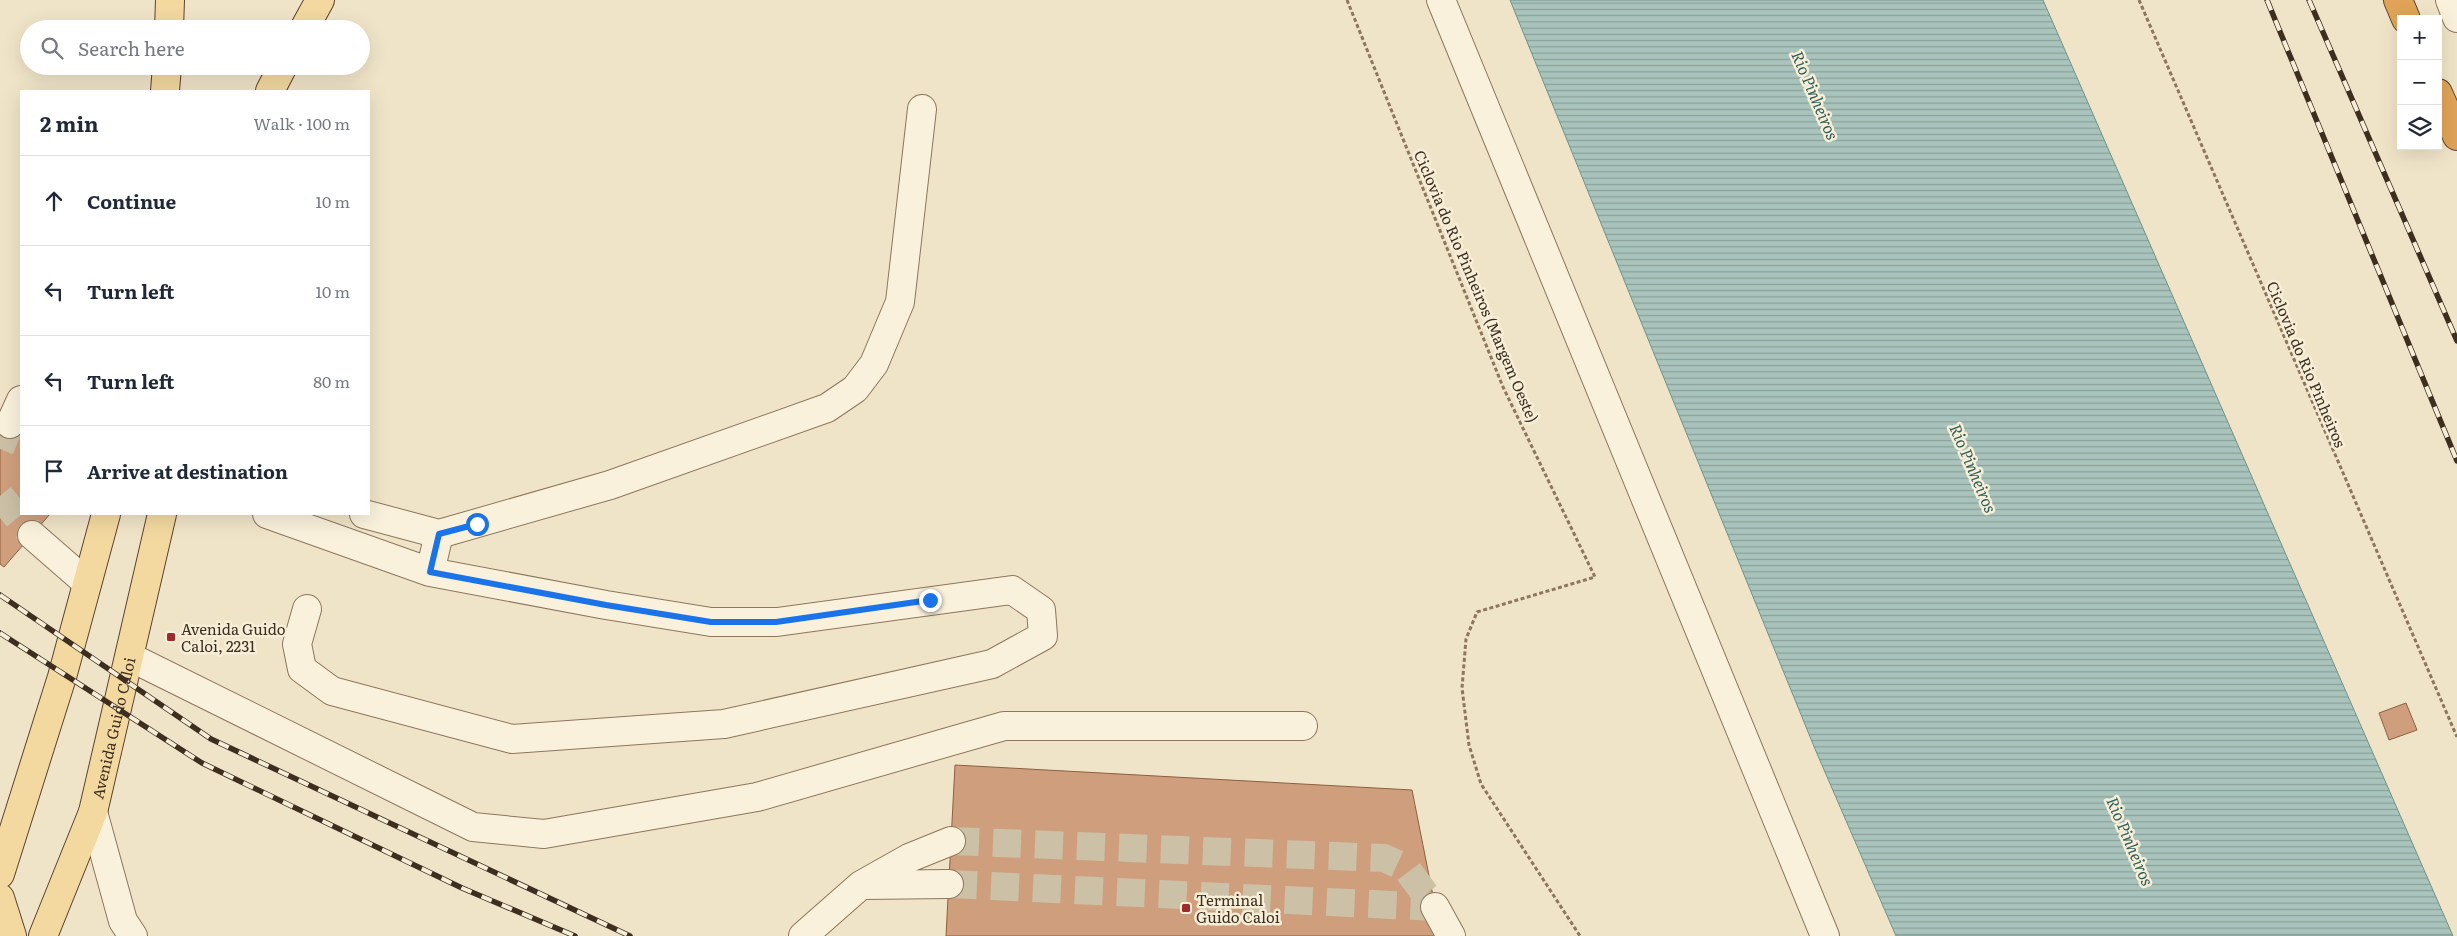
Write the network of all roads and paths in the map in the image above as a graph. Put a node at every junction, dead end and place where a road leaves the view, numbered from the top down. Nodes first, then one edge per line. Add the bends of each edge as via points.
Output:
1 (170, 0) edge
2 (320, 0) edge
3 (1347, 0) edge
4 (1441, 0) edge
5 (2139, 0) edge
6 (2398, 0) edge
7 (2450, 0) edge
8 (2404, 15) edge
9 (2457, 18) edge
10 (169, 20) edge
11 (309, 20) edge
12 (166, 75) edge
13 (278, 75) edge
14 (165, 90) edge
15 (271, 90) edge
16 (2442, 102) edge
17 (922, 109) dead end
18 (2457, 136) edge
19 (106, 515) edge
20 (162, 515) edge
21 (270, 515) edge
22 (368, 515) edge
23 (439, 534) junction
24 (32, 535) tunnel mouth
25 (430, 572) junction
26 (87, 583) junction
27 (307, 609) dead end
28 (130, 657) junction
29 (1303, 726) dead end
30 (2457, 737) edge
31 (94, 812) junction
32 (951, 841) tunnel mouth
33 (0, 874) edge
34 (949, 884) tunnel mouth
35 (861, 885) junction
36 (0, 898) edge
37 (1435, 906) dead end
38 (12, 936) edge
39 (43, 936) edge
40 (133, 936) edge
41 (804, 936) edge
42 (1451, 936) edge
43 (1580, 936) edge
44 (1826, 936) edge

1 - 10 main road
2 - 11 main road
3 - 43 path, Ciclovia do Rio Pinheiros (Margem Oeste) via 1504,387 1595,577 1477,612 1466,639 1462,688 1469,745 1481,784
4 - 44 street
5 - 30 path, Ciclovia do Rio Pinheiros
6 - 8 highway
7 - 9 street
12 - 14 main road
13 - 15 main road
16 - 18 highway
17 - 23 street via 900,302 874,364 855,389 827,408 618,482
19 - 26 main road
20 - 28 main road, Avenida Guido Caloi
21 - 25 street
22 - 23 street
23 - 25 street
24 - 26 street
25 - 27 street via 711,622 776,622 1012,590 1042,610 1043,636 992,664 724,724 512,739 332,691 302,669 298,644
26 - 33 main road via 62,677
28 - 29 street via 473,827 544,834 757,797 1004,726
28 - 31 main road, Avenida Guido Caloi
31 - 39 main road, Avenida Guido Caloi
31 - 40 street via 123,921
32 - 35 street via 909,858
34 - 35 street
35 - 41 street
36 - 38 main road
37 - 42 street

